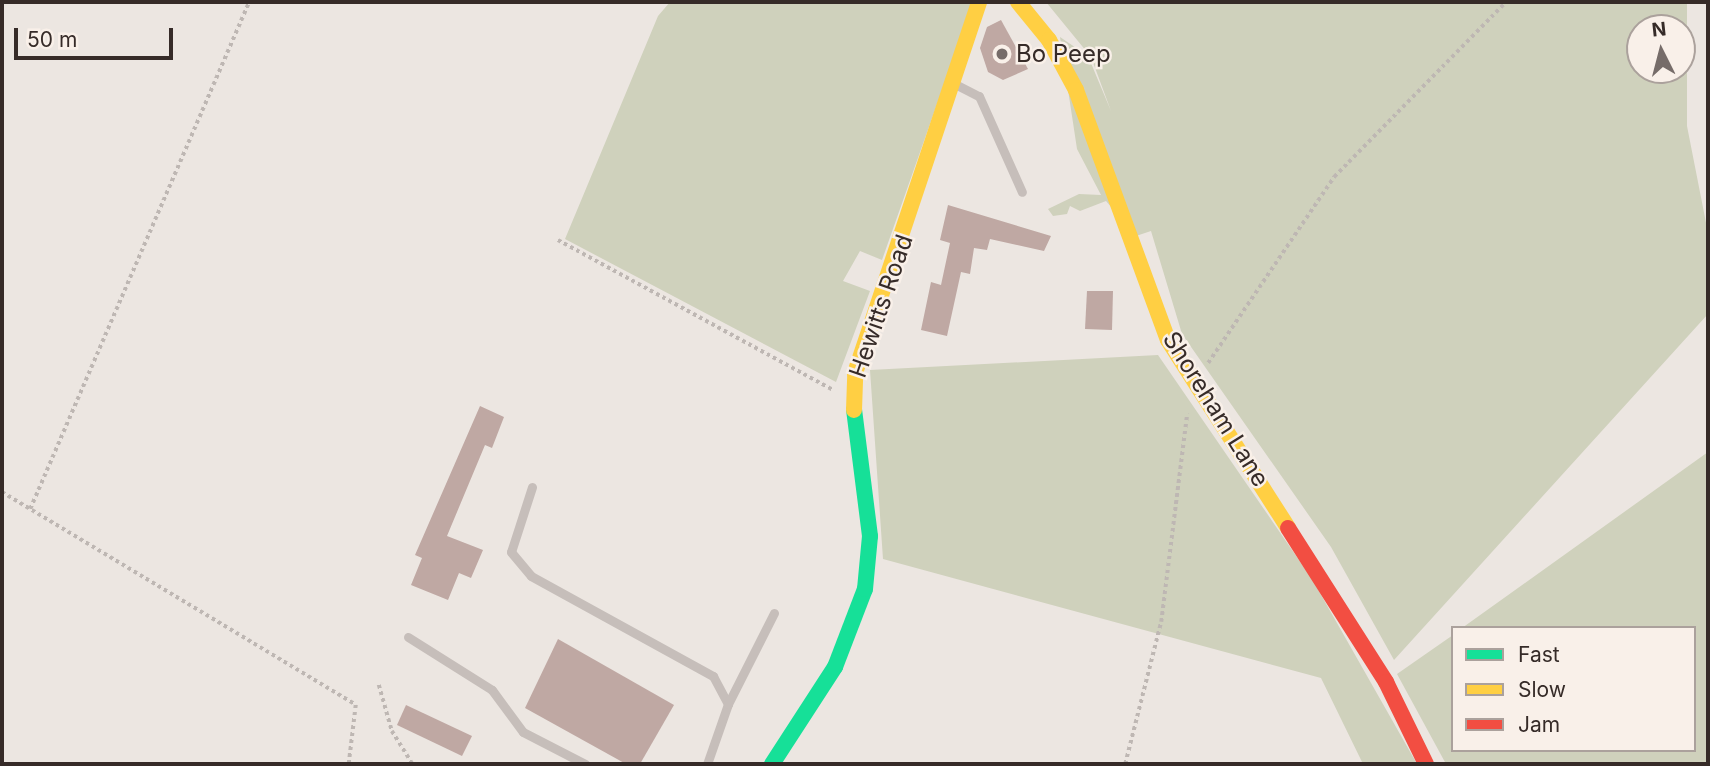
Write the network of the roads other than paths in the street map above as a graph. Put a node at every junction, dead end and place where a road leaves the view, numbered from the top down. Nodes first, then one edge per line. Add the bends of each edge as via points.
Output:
1 (979, 2) edge
2 (1018, 2) edge
3 (953, 83) junction
4 (1022, 192) dead end
5 (531, 486) dead end
6 (774, 612) dead end
7 (408, 637) dead end
8 (728, 704) junction
9 (585, 764) edge
10 (707, 764) edge
11 (772, 764) edge
12 (1426, 764) edge

1 - 3 street, Hewitts Road
2 - 12 street, Shoreham Lane via 1049,40 1076,90 1168,340 1386,682
3 - 4 lane via 979,96
3 - 11 street, Hewitts Road via 859,359 853,401 870,536 866,589 835,667
5 - 8 lane via 511,552 531,576 713,676
6 - 8 lane
7 - 9 lane via 492,690 523,732
8 - 10 lane

